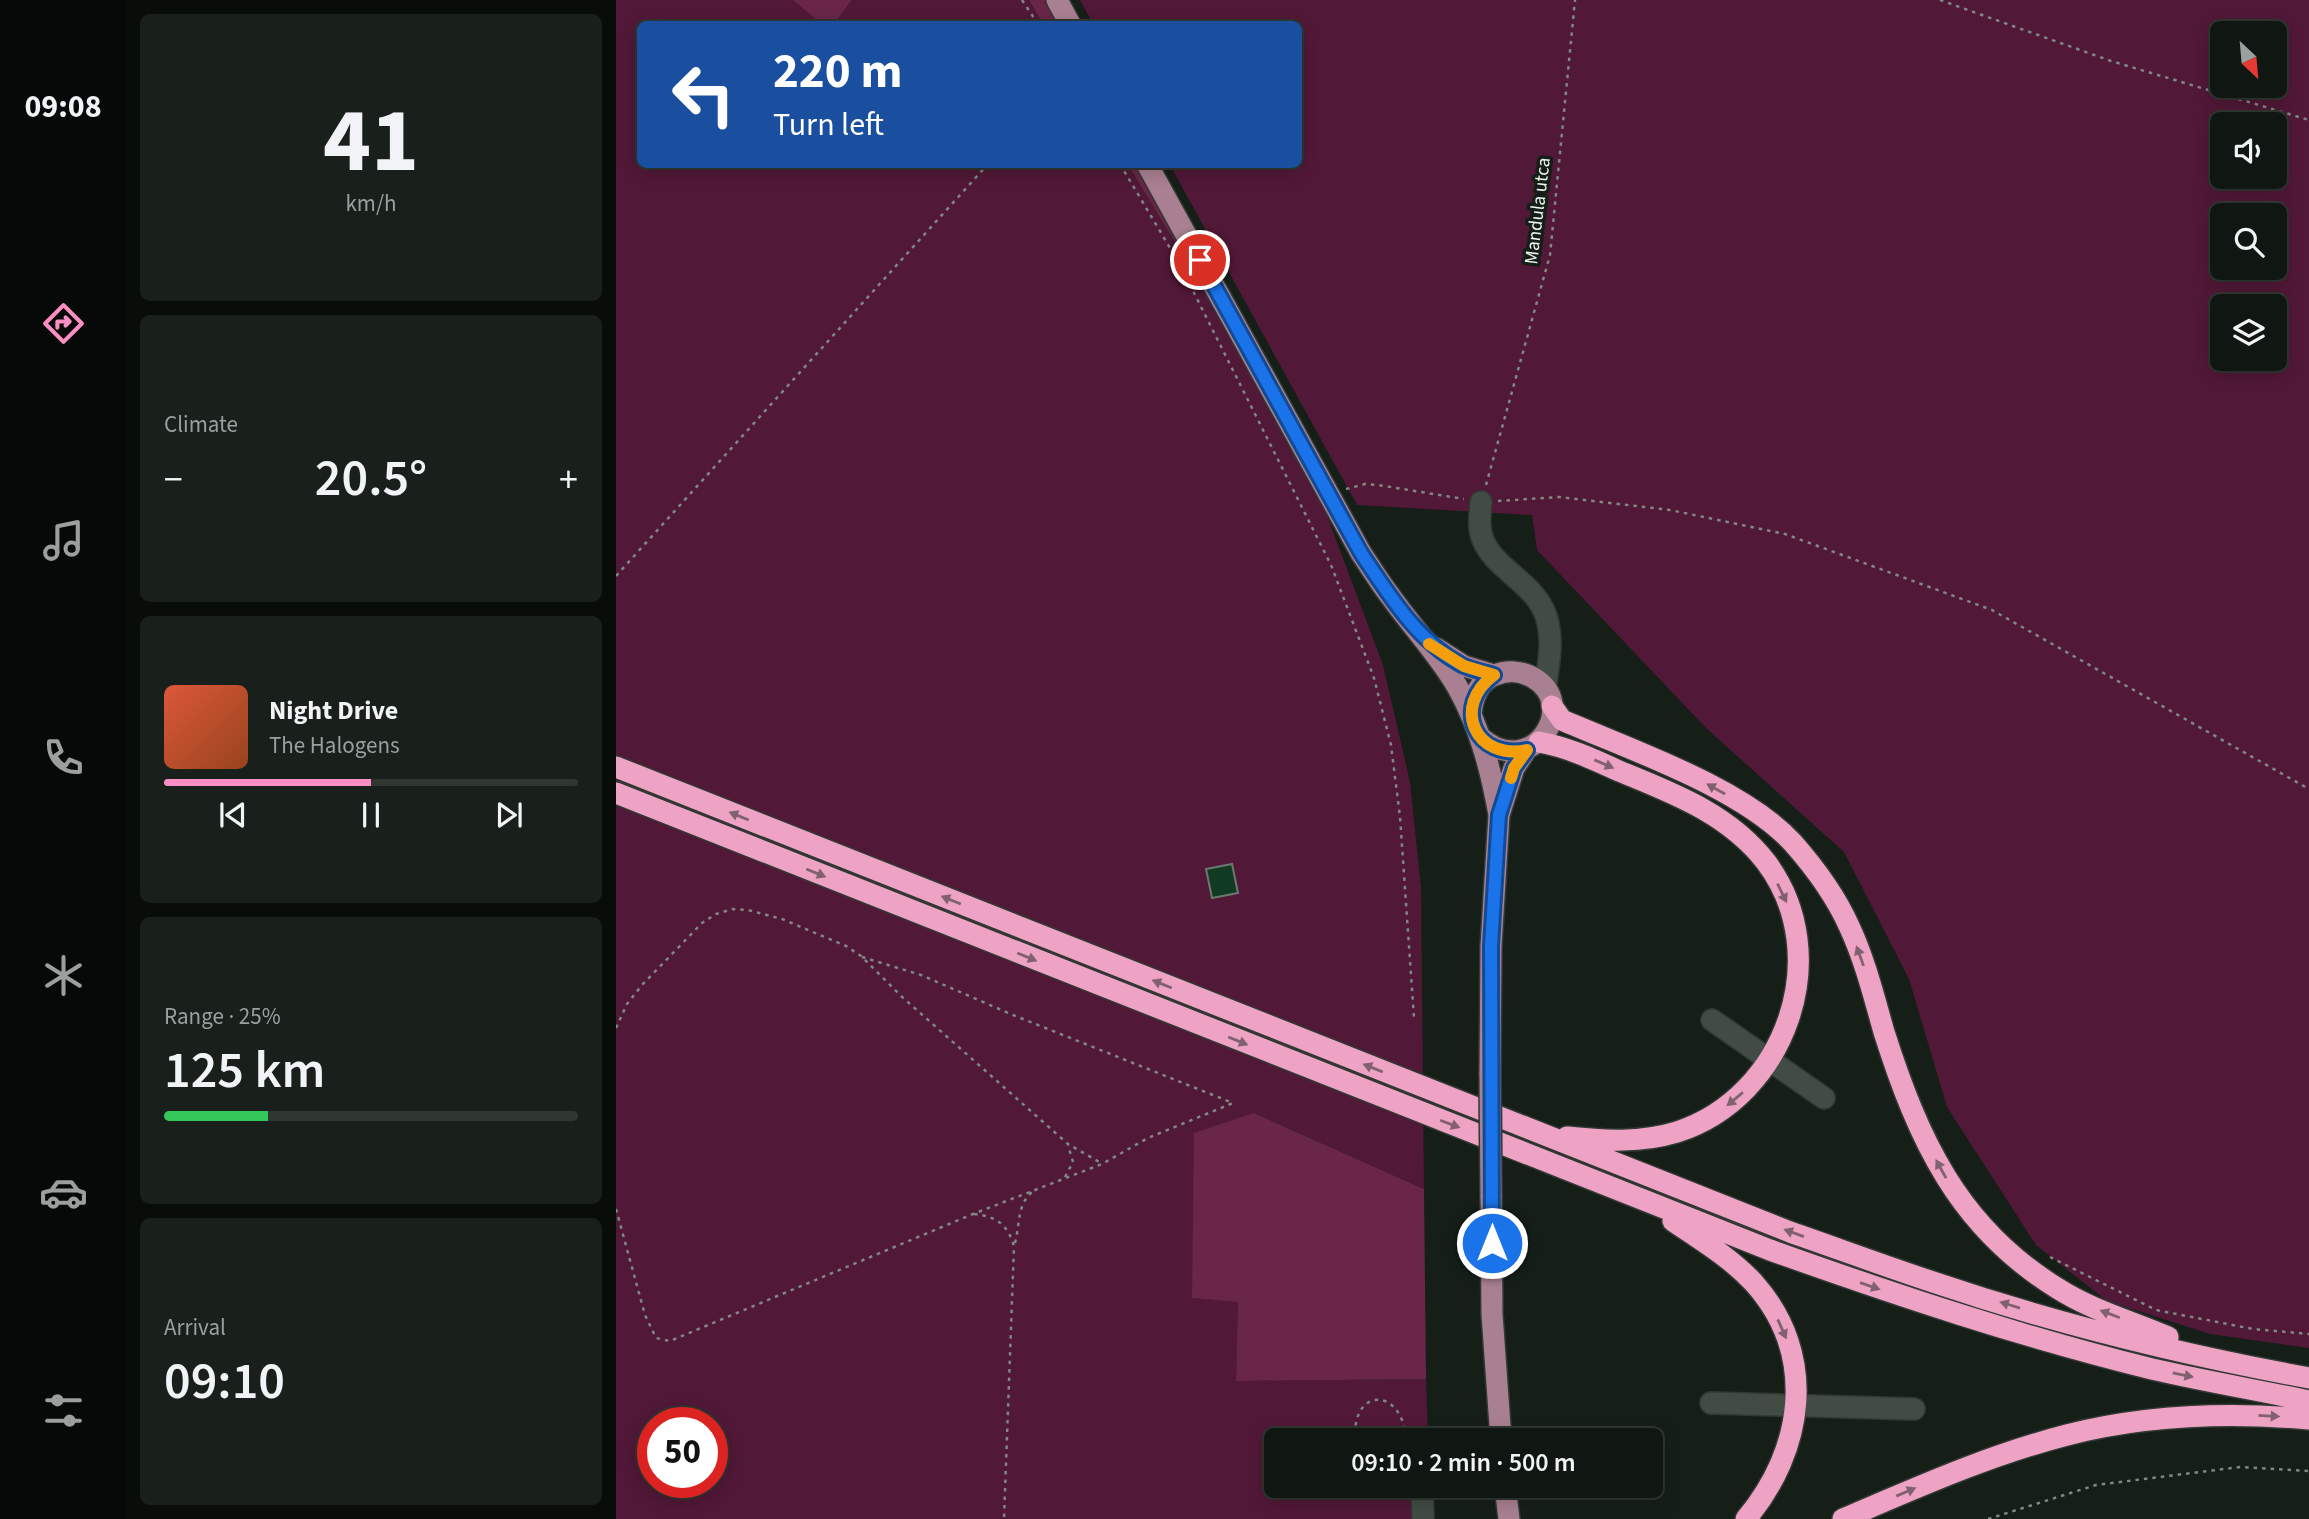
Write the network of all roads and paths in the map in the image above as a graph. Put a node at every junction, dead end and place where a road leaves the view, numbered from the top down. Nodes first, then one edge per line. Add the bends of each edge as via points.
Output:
1 (1022, 0) edge
2 (1056, 0) edge
3 (1575, 0) edge
4 (1940, 0) edge
5 (1036, 21) edge
6 (1068, 21) edge
7 (2309, 120) edge
8 (984, 168) edge
9 (1122, 168) edge
10 (1149, 168) edge
11 (1331, 497) junction
12 (1481, 502) junction
13 (616, 576) edge
14 (1550, 642) junction
15 (1429, 643) junction
16 (1526, 674) junction
17 (1494, 675) junction
18 (1549, 697) junction
19 (1471, 715) junction
20 (1480, 737) junction
21 (1533, 746) junction
22 (616, 767) edge
23 (2309, 789) edge
24 (616, 793) edge
25 (1499, 815) junction
26 (861, 956) junction
27 (1414, 1018) dead end
28 (1712, 1020) dead end
29 (616, 1028) edge
30 (1771, 1059) junction
31 (1824, 1098) dead end
32 (1537, 1133) junction
33 (1068, 1144) junction
34 (1102, 1164) junction
35 (1065, 1177) junction
36 (1035, 1189) junction
37 (1646, 1201) junction
38 (616, 1209) edge
39 (973, 1214) junction
40 (1014, 1246) junction
41 (2050, 1257) dead end
42 (2309, 1334) edge
43 (2218, 1359) junction
44 (2309, 1378) edge
45 (2309, 1401) edge
46 (1711, 1403) dead end
47 (1797, 1406) junction
48 (1914, 1409) dead end
49 (2309, 1419) edge
50 (1355, 1428) edge
51 (1404, 1428) edge
52 (1500, 1428) edge
53 (2309, 1471) edge
54 (1422, 1498) edge
55 (1506, 1498) edge
56 (1004, 1519) edge
57 (1423, 1519) edge
58 (1509, 1519) edge
59 (1746, 1519) edge
60 (1843, 1519) edge
61 (1988, 1519) edge

1 - 5 path
2 - 6 main road
3 - 12 path, Mandula utca via 1550,254
4 - 7 path via 2111,61
8 - 13 path
9 - 27 path via 1180,264 1331,565 1374,678 1391,745 1400,817
10 - 11 main road
11 - 12 path via 1364,484
11 - 15 main road via 1361,553
12 - 14 lane via 1483,539 1490,553 1532,592 1549,624
12 - 23 path via 1559,497 1670,510 1785,534 1992,610
14 - 16 lane
14 - 18 lane
15 - 17 main road via 1464,666
15 - 19 main road
16 - 17 main road
16 - 18 main road via 1537,679
17 - 19 main road via 1476,692
18 - 21 main road via 1552,719
43 -> 18 highway via 2057,1288 2012,1255 1978,1222 1948,1182 1903,1091 1849,926 1826,884 1792,842 1753,810 1709,784 1562,720
19 - 20 main road
20 - 21 main road via 1501,751
20 - 25 main road via 1490,763
21 - 25 main road via 1514,768
21 -> 30 highway via 1568,749 1680,796 1741,835 1767,863 1786,900 1797,939 1799,978 1792,1013
32 -> 22 highway
24 -> 37 highway
25 - 52 main road, bridge via 1490,1074 1492,1314
26 - 29 path via 782,919 733,909 702,923 642,985
26 - 33 path
26 - 34 path via 921,975 1233,1103 1148,1138
28 - 30 lane
30 - 31 lane
30 -> 32 highway via 1728,1105 1678,1132 1606,1141
43 -> 32 highway via 2058,1320 1938,1284
33 - 34 path
33 - 35 path via 1073,1162
34 - 35 path
35 - 36 path
36 - 39 path
36 - 40 path via 1021,1205
37 -> 45 highway via 1782,1254 1970,1318 2154,1369
37 -> 47 highway via 1735,1264 1755,1284 1786,1337 1795,1369
38 - 39 path via 645,1315 656,1338 664,1341
39 - 40 path via 1005,1226
40 - 56 path
41 - 42 path via 2156,1310 2253,1329
43 - 44 highway
46 - 47 lane
47 - 48 lane
47 - 59 highway via 1780,1467
60 -> 49 highway via 1958,1471 2067,1435 2138,1421 2216,1415
50 - 51 path via 1361,1409 1382,1400 1400,1412
53 - 61 path via 2240,1467 2096,1485
54 - 57 lane
55 - 58 main road

